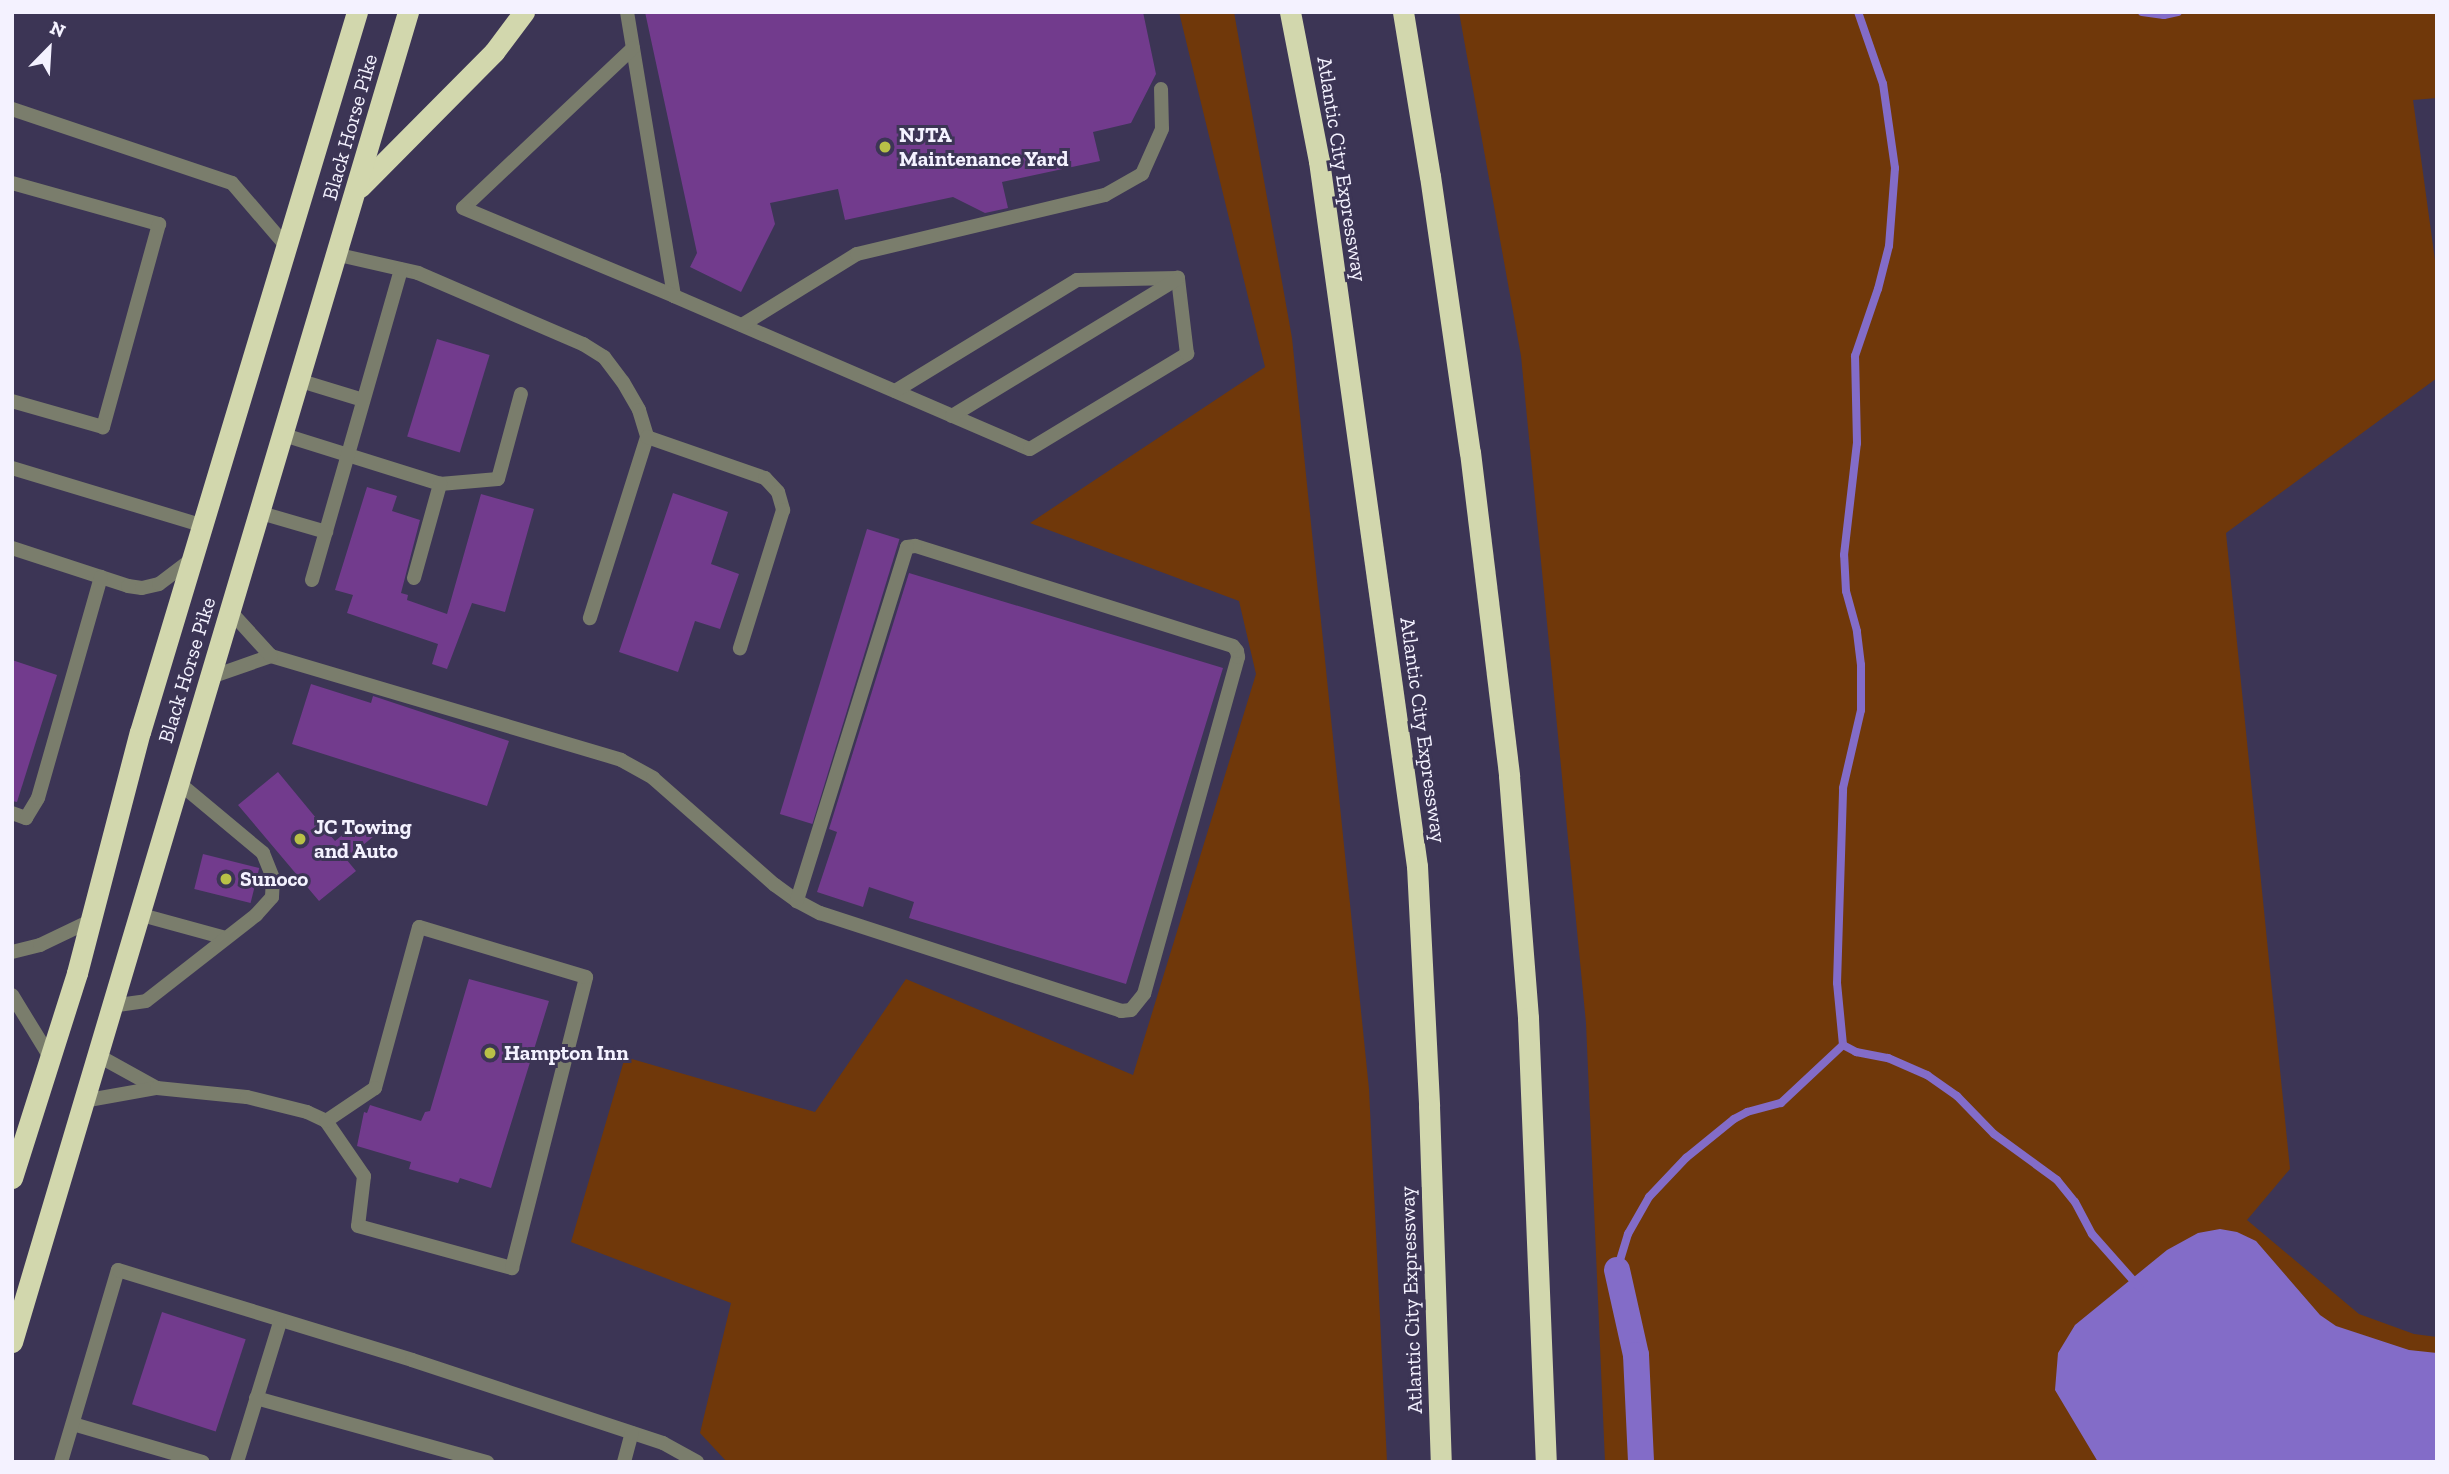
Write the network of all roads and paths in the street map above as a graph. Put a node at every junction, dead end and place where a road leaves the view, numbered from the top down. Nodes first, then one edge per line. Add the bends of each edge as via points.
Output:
1 (358, 12) edge
2 (408, 12) edge
3 (524, 12) edge
4 (627, 12) edge
5 (1281, 12) edge
6 (1290, 12) edge
7 (1403, 12) edge
8 (633, 48) junction
9 (1161, 89) dead end
10 (12, 109) edge
11 (1319, 162) junction
12 (12, 183) edge
13 (358, 188) junction
14 (288, 248) junction
15 (339, 255) junction
16 (401, 270) junction
17 (1178, 278) junction
18 (674, 296) junction
19 (741, 325) junction
20 (301, 381) junction
21 (895, 391) junction
22 (521, 394) dead end
23 (363, 400) junction
24 (12, 401) edge
25 (952, 416) junction
26 (284, 435) junction
27 (647, 437) junction
28 (347, 455) junction
29 (12, 468) edge
30 (440, 484) junction
31 (261, 513) junction
32 (204, 526) junction
33 (326, 532) junction
34 (12, 548) edge
35 (195, 557) junction
36 (101, 577) junction
37 (414, 578) dead end
38 (312, 580) dead end
39 (231, 612) junction
40 (590, 618) dead end
41 (740, 648) dead end
42 (271, 656) junction
43 (211, 677) junction
44 (178, 783) junction
45 (12, 813) edge
46 (797, 901) junction
47 (138, 914) junction
48 (90, 922) junction
49 (226, 938) junction
50 (12, 952) edge
51 (12, 995) edge
52 (111, 1006) junction
53 (97, 1055) junction
54 (50, 1057) junction
55 (157, 1088) junction
56 (83, 1101) junction
57 (326, 1121) junction
58 (16, 1156) edge
59 (12, 1178) edge
60 (280, 1322) junction
61 (12, 1342) edge
62 (256, 1398) junction
63 (73, 1424) junction
64 (632, 1433) junction
65 (61, 1462) edge
66 (203, 1462) edge
67 (237, 1462) edge
68 (487, 1462) edge
69 (624, 1462) edge
70 (697, 1462) edge
71 (1441, 1462) edge
72 (1546, 1462) edge

1 - 14 highway, Black Horse Pike
2 - 13 highway, Black Horse Pike
3 - 13 highway via 494,52
4 - 8 lane
5 - 11 highway
6 - 11 highway, Atlantic City Expressway
7 - 72 highway via 1470,452 1509,776 1528,1018
8 - 18 lane
8 - 18 lane via 463,208
9 - 19 lane via 1162,129 1142,174 1105,195 857,254
10 - 14 lane via 232,183
11 - 71 highway, Atlantic City Expressway via 1417,866
12 - 24 lane via 159,224 103,427
13 - 15 highway, Black Horse Pike
14 - 32 highway, Black Horse Pike
15 - 16 lane
15 - 20 highway, Black Horse Pike
16 - 23 lane
16 - 27 lane via 418,273 604,357 639,410
17 - 21 lane via 1077,280
17 - 25 lane
17 - 25 lane via 1187,354 1176,361 1030,449
18 - 19 lane
19 - 21 lane
20 - 23 lane
20 - 26 highway, Black Horse Pike
21 - 25 lane
22 - 30 lane via 498,479
23 - 28 lane
26 - 28 lane
26 - 31 highway, Black Horse Pike
27 - 40 lane
27 - 41 lane via 765,478 778,492 783,510
28 - 30 lane
28 - 33 lane
29 - 32 lane
30 - 37 lane
31 - 33 lane
31 - 39 highway, Black Horse Pike
32 - 35 highway, Black Horse Pike
33 - 38 lane
34 - 36 lane
35 - 36 lane via 159,584 128,586
35 - 48 highway, Black Horse Pike via 140,732
36 - 45 lane via 38,798 26,818
39 - 42 lane
39 - 43 highway, Black Horse Pike
42 - 43 lane
42 - 46 lane via 621,760 653,778
43 - 44 highway, Black Horse Pike
44 - 47 highway, Black Horse Pike
44 - 49 lane via 263,853 273,878 272,897
46 - 46 lane via 846,922 1121,1011 1130,1010 1144,994 1237,651 1233,646 907,547
47 - 49 lane
47 - 52 highway, Black Horse Pike
48 - 50 lane via 40,945
48 - 54 highway, Black Horse Pike
49 - 52 lane via 146,1001
51 - 54 lane
52 - 53 highway, Black Horse Pike
53 - 55 lane
53 - 56 highway, Black Horse Pike
54 - 58 highway, Black Horse Pike
55 - 56 lane
55 - 57 lane via 247,1097
56 - 61 highway, Black Horse Pike
57 - 57 lane via 364,1176 358,1226 512,1268 586,977 419,927 375,1088
58 - 59 highway, Black Horse Pike
60 - 62 lane
60 - 63 lane via 118,1270
60 - 64 lane
62 - 67 lane
62 - 68 lane
63 - 65 lane
63 - 66 lane
64 - 69 lane
64 - 70 lane

